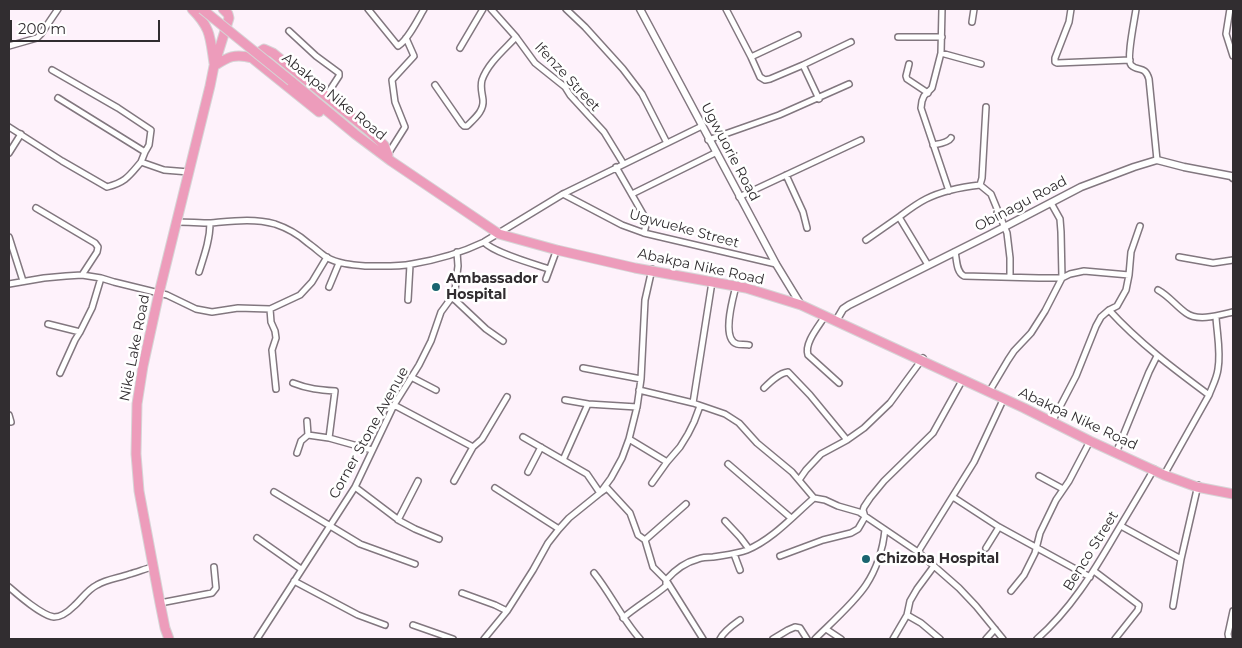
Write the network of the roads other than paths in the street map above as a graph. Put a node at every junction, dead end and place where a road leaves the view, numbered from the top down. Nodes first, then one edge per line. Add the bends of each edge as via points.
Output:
1 (58, 9) edge
2 (192, 9) edge
3 (202, 9) edge
4 (208, 9) edge
5 (223, 9) edge
6 (368, 9) edge
7 (424, 9) edge
8 (483, 9) edge
9 (491, 9) edge
10 (566, 9) edge
11 (640, 9) edge
12 (726, 9) edge
13 (942, 9) edge
14 (974, 9) edge
15 (1071, 9) edge
16 (1136, 9) edge
17 (1230, 9) edge
18 (972, 22) dead end
19 (289, 31) dead end
20 (798, 34) dead end
21 (516, 37) junction
22 (898, 37) dead end
23 (942, 37) junction
24 (406, 38) junction
25 (851, 42) dead end
26 (9, 46) edge
27 (460, 48) dead end
28 (942, 53) junction
29 (1233, 56) edge
30 (751, 57) junction
31 (252, 58) junction
32 (1130, 60) junction
33 (909, 64) dead end
34 (981, 64) dead end
35 (803, 65) junction
36 (214, 66) junction
37 (52, 70) dead end
38 (293, 79) junction
39 (849, 84) dead end
40 (435, 85) dead end
41 (928, 93) junction
42 (326, 97) junction
43 (58, 98) dead end
44 (819, 99) junction
45 (986, 107) dead end
46 (702, 126) junction
47 (9, 127) edge
48 (21, 134) junction
49 (951, 138) dead end
50 (708, 140) junction
51 (861, 140) dead end
52 (667, 143) junction
53 (933, 145) junction
54 (145, 152) junction
55 (9, 153) edge
56 (715, 153) junction
57 (388, 155) junction
58 (1158, 160) junction
59 (141, 162) junction
60 (624, 163) junction
61 (616, 167) junction
62 (189, 172) junction
63 (786, 175) junction
64 (1233, 175) edge
65 (980, 185) junction
66 (949, 190) junction
67 (562, 194) junction
68 (632, 194) junction
69 (739, 197) junction
70 (1051, 203) junction
71 (36, 208) dead end
72 (899, 217) junction
73 (177, 222) junction
74 (210, 223) junction
75 (1140, 226) dead end
76 (1005, 227) junction
77 (806, 228) dead end
78 (644, 233) junction
79 (498, 234) junction
80 (9, 237) edge
81 (866, 240) dead end
82 (484, 242) junction
83 (557, 248) junction
84 (457, 252) junction
85 (955, 252) junction
86 (1179, 256) dead end
87 (327, 258) junction
88 (1233, 260) edge
89 (340, 263) junction
90 (410, 264) junction
91 (776, 264) junction
92 (928, 265) junction
93 (549, 270) junction
94 (652, 270) junction
95 (199, 272) dead end
96 (82, 275) junction
97 (1129, 275) junction
98 (1010, 277) junction
99 (102, 278) junction
100 (1062, 278) junction
101 (546, 279) dead end
102 (23, 282) junction
103 (712, 282) junction
104 (9, 284) edge
105 (736, 286) junction
106 (329, 287) dead end
107 (1158, 290) dead end
108 (159, 293) junction
109 (452, 297) junction
110 (408, 300) dead end
111 (800, 303) junction
112 (270, 309) junction
113 (1109, 310) junction
114 (1233, 312) edge
115 (825, 316) junction
116 (1216, 317) junction
117 (836, 319) junction
118 (48, 324) dead end
119 (80, 332) junction
120 (503, 341) dead end
121 (749, 345) dead end
122 (1157, 356) junction
123 (922, 359) junction
124 (583, 368) dead end
125 (60, 373) dead end
126 (411, 377) junction
127 (641, 379) junction
128 (963, 379) junction
129 (839, 382) dead end
130 (293, 383) dead end
131 (764, 388) dead end
132 (276, 390) dead end
133 (436, 390) dead end
134 (639, 390) junction
135 (990, 391) junction
136 (1209, 395) junction
137 (507, 397) dead end
138 (1005, 398) junction
139 (565, 400) dead end
140 (693, 403) junction
141 (588, 404) junction
142 (394, 405) junction
143 (700, 406) junction
144 (637, 407) junction
145 (9, 415) edge
146 (307, 420) dead end
147 (1053, 421) junction
148 (11, 422) dead end
149 (308, 435) junction
150 (523, 437) dead end
151 (330, 438) junction
152 (629, 439) junction
153 (847, 440) junction
154 (1091, 440) junction
155 (473, 447) junction
156 (541, 448) junction
157 (372, 450) junction
158 (1116, 451) junction
159 (297, 453) dead end
160 (563, 460) junction
161 (667, 462) junction
162 (728, 464) dead end
163 (1154, 469) junction
164 (528, 472) dead end
165 (1165, 474) junction
166 (1039, 476) dead end
167 (799, 480) junction
168 (418, 481) dead end
169 (454, 481) dead end
170 (652, 483) dead end
171 (1198, 486) junction
172 (355, 487) junction
173 (495, 488) dead end
174 (1062, 489) junction
175 (274, 492) dead end
176 (1233, 492) edge
177 (600, 493) junction
178 (953, 497) junction
179 (814, 498) junction
180 (686, 504) dead end
181 (865, 517) junction
182 (792, 518) junction
183 (398, 520) junction
184 (724, 521) dead end
185 (329, 526) junction
186 (1121, 526) junction
187 (999, 527) junction
188 (559, 529) junction
189 (884, 530) junction
190 (257, 538) dead end
191 (439, 539) dead end
192 (645, 540) junction
193 (1036, 546) junction
194 (986, 548) dead end
195 (749, 549) junction
196 (918, 552) junction
197 (734, 554) junction
198 (780, 556) dead end
199 (1181, 558) junction
200 (415, 564) dead end
201 (934, 566) junction
202 (152, 567) junction
203 (214, 567) dead end
204 (301, 569) junction
205 (740, 570) dead end
206 (1094, 571) junction
207 (594, 573) dead end
208 (1090, 577) junction
209 (666, 580) junction
210 (294, 581) junction
211 (9, 587) edge
212 (1011, 590) dead end
213 (462, 594) dead end
214 (160, 603) junction
215 (1174, 606) dead end
216 (507, 611) junction
217 (1233, 611) edge
218 (907, 615) junction
219 (624, 618) junction
220 (740, 620) dead end
221 (386, 625) dead end
222 (413, 625) dead end
223 (826, 629) junction
224 (995, 629) junction
225 (169, 639) edge
226 (258, 639) edge
227 (453, 639) edge
228 (484, 639) edge
229 (640, 639) edge
230 (703, 639) edge
231 (720, 639) edge
232 (774, 639) edge
233 (807, 639) edge
234 (815, 639) edge
235 (841, 639) edge
236 (892, 639) edge
237 (940, 639) edge
238 (986, 639) edge
239 (1003, 639) edge
240 (1037, 639) edge
241 (1114, 639) edge
242 (1229, 639) edge

1 - 26 street via 37,38
2 - 36 main road via 208,30
3 - 38 main road, Abakpa Nike Road, bridge
4 - 38 main road, Abakpa Nike Road
5 - 36 main road, Nike Lake Road via 229,18
6 - 24 street via 398,46
7 - 24 street
8 - 27 street
9 - 21 street, Ifenze Street
10 - 52 street via 628,75 642,94
11 - 46 street, Ugwuorie Road
12 - 30 street
13 - 23 street
14 - 18 street
15 - 32 street via 1057,64
16 - 32 street
17 - 29 street via 1226,34
19 - 42 street via 339,73
20 - 30 street
21 - 40 street via 492,63 480,88 482,109 467,126 462,124
21 - 60 street, Ifenze Street via 535,63 565,88 604,132
22 - 23 street
23 - 28 street
24 - 57 street via 414,56 392,80 395,102 405,127
25 - 35 street
28 - 34 street
28 - 41 street
30 - 35 street via 760,78 765,80
31 - 36 main road via 236,55
31 - 42 main road via 262,50 268,50
31 - 57 main road via 357,143 376,154
32 - 58 street via 1132,65 1147,73 1149,79
33 - 41 street via 908,79
35 - 44 street
36 - 62 main road, Nike Lake Road
37 - 54 street via 151,130
38 - 57 main road, Abakpa Nike Road via 355,134
39 - 44 street
41 - 53 street via 921,108
42 - 57 main road via 384,145
43 - 54 street
44 - 50 street
45 - 65 street
46 - 50 street, Ugwuorie Road
46 - 52 street
47 - 48 street
48 - 55 street
48 - 59 street via 107,187 125,180
49 - 53 street
50 - 56 street, Ugwuorie Road
51 - 63 street
52 - 60 street
53 - 66 street
54 - 59 street
56 - 68 street
56 - 69 street, Ugwuorie Road
57 - 79 main road, Abakpa Nike Road
58 - 64 street
58 - 70 street, Obinagu Road via 1081,187
59 - 62 street via 164,170
60 - 61 street
61 - 67 street
61 - 68 street
62 - 73 main road, Nike Lake Road
63 - 69 street
63 - 77 street via 803,212
65 - 66 street
65 - 76 street via 991,194
66 - 72 street via 926,199
67 - 78 street, Ugwueke Street
67 - 79 street
68 - 78 street via 647,221
69 - 91 street, Ugwuorie Road
70 - 76 street, Obinagu Road
70 - 100 street via 1062,232
71 - 96 street via 98,247
72 - 81 street
72 - 92 street
73 - 74 street
73 - 108 main road, Nike Lake Road
74 - 87 street via 253,220 275,224 291,231
74 - 95 street
75 - 97 street via 1131,252
76 - 85 street, Obinagu Road
76 - 98 street
78 - 91 street, Ugwueke Street
79 - 82 street
79 - 83 main road, Abakpa Nike Road
80 - 102 street
82 - 84 street
82 - 93 street
83 - 93 street
83 - 94 main road, Abakpa Nike Road
84 - 90 street
84 - 109 street, Corner Stone Avenue via 458,266
85 - 92 street, Obinagu Road
85 - 98 street via 959,270 964,276
86 - 88 street via 1213,263
87 - 89 street
87 - 112 street via 300,295
89 - 90 street via 368,266
89 - 106 street
90 - 110 street
91 - 111 street, Ugwuorie Road
92 - 117 street, Obinagu Road via 849,305
93 - 101 street
94 - 103 main road, Abakpa Nike Road
94 - 111 main road, Abakpa Nike Road via 744,285
94 - 127 street via 645,300
96 - 99 street
96 - 102 street
97 - 100 street via 1084,271
97 - 113 street via 1126,290 1117,306
98 - 100 street
99 - 108 street
99 - 119 street
100 - 135 street via 1046,311 1014,351
102 - 104 street
103 - 105 main road, Abakpa Nike Road
103 - 140 street
105 - 111 main road, Abakpa Nike Road
105 - 121 street via 728,327 732,341
107 - 116 street via 1194,317
108 - 112 street via 196,309 212,312 238,308
108 - 202 main road, Nike Lake Road via 142,366 136,419 137,478
109 - 120 street
109 - 126 street, Corner Stone Avenue via 441,312 431,341
111 - 115 main road, Abakpa Nike Road
111 - 117 main road, Abakpa Nike Road
112 - 132 street via 276,338 272,350
113 - 122 street
113 - 147 street via 1096,326
114 - 116 street
115 - 117 main road, Abakpa Nike Road
115 - 129 street via 809,342 807,352
116 - 136 street via 1218,370
117 - 123 main road, Abakpa Nike Road
118 - 119 street
119 - 125 street
122 - 136 street
122 - 158 street
123 - 128 main road, Abakpa Nike Road
123 - 153 street via 890,402
124 - 127 street
126 - 133 street
126 - 142 street, Corner Stone Avenue
127 - 134 street
128 - 135 main road, Abakpa Nike Road
128 - 181 street via 933,433 870,498 863,510
130 - 151 street via 335,391
131 - 153 street via 788,372
134 - 140 street
134 - 144 street
135 - 138 main road, Abakpa Nike Road
136 - 165 street
137 - 155 street via 482,439
138 - 147 main road, Abakpa Nike Road
138 - 178 street
139 - 141 street
140 - 143 street
141 - 144 street
141 - 160 street
142 - 155 street
142 - 157 street, Corner Stone Avenue
143 - 161 street via 688,434
143 - 167 street via 725,414 739,423
144 - 152 street
145 - 148 street
146 - 149 street
147 - 154 main road, Abakpa Nike Road
149 - 151 street
149 - 159 street via 301,441
150 - 156 street
151 - 157 street
152 - 161 street
152 - 177 street via 612,478
153 - 167 street via 821,454
154 - 158 main road, Abakpa Nike Road
154 - 174 street
155 - 169 street
156 - 160 street
156 - 164 street
157 - 172 street, Corner Stone Avenue
158 - 163 main road, Abakpa Nike Road
160 - 177 street via 587,474
161 - 170 street
162 - 182 street
163 - 165 main road, Abakpa Nike Road
163 - 186 street, Benco Street
165 - 171 main road, Abakpa Nike Road
166 - 174 street
167 - 179 street
168 - 183 street
171 - 176 main road, Abakpa Nike Road
171 - 199 street
172 - 183 street
172 - 185 street, Corner Stone Avenue
173 - 188 street
174 - 193 street
175 - 185 street
177 - 188 street
177 - 192 street via 608,488 630,513 638,535
178 - 187 street
178 - 196 street
179 - 181 street via 859,512
179 - 182 street
180 - 192 street
181 - 189 street
181 - 198 street via 858,529 850,533
182 - 195 street via 766,540
183 - 191 street
184 - 195 street
185 - 200 street via 360,544
185 - 204 street, Corner Stone Avenue
186 - 199 street
186 - 206 street, Benco Street
187 - 193 street
187 - 194 street
188 - 216 street
189 - 196 street
189 - 223 street via 875,567 865,588
190 - 204 street
192 - 209 street via 653,567
193 - 208 street
193 - 212 street via 1024,576
195 - 197 street
196 - 201 street
197 - 205 street
197 - 209 street via 698,558
199 - 215 street
201 - 218 street via 910,601
201 - 224 street via 959,588
202 - 211 street via 97,584 73,608 56,617 46,615
202 - 214 main road, Nike Lake Road
203 - 214 street via 216,588 212,593
204 - 210 street, Corner Stone Avenue
206 - 208 street, Benco Street
206 - 241 street via 1140,605
207 - 219 street
208 - 240 street, Benco Street via 1073,602
209 - 219 street via 666,586
209 - 230 street
210 - 221 street via 358,615
210 - 226 street, Corner Stone Avenue
213 - 216 street
214 - 225 main road, Nike Lake Road
216 - 228 street
217 - 242 street
218 - 236 street
218 - 237 street
219 - 229 street
220 - 231 street
222 - 227 street
223 - 234 street
223 - 235 street
224 - 238 street
224 - 239 street
232 - 233 street via 795,627 800,628

